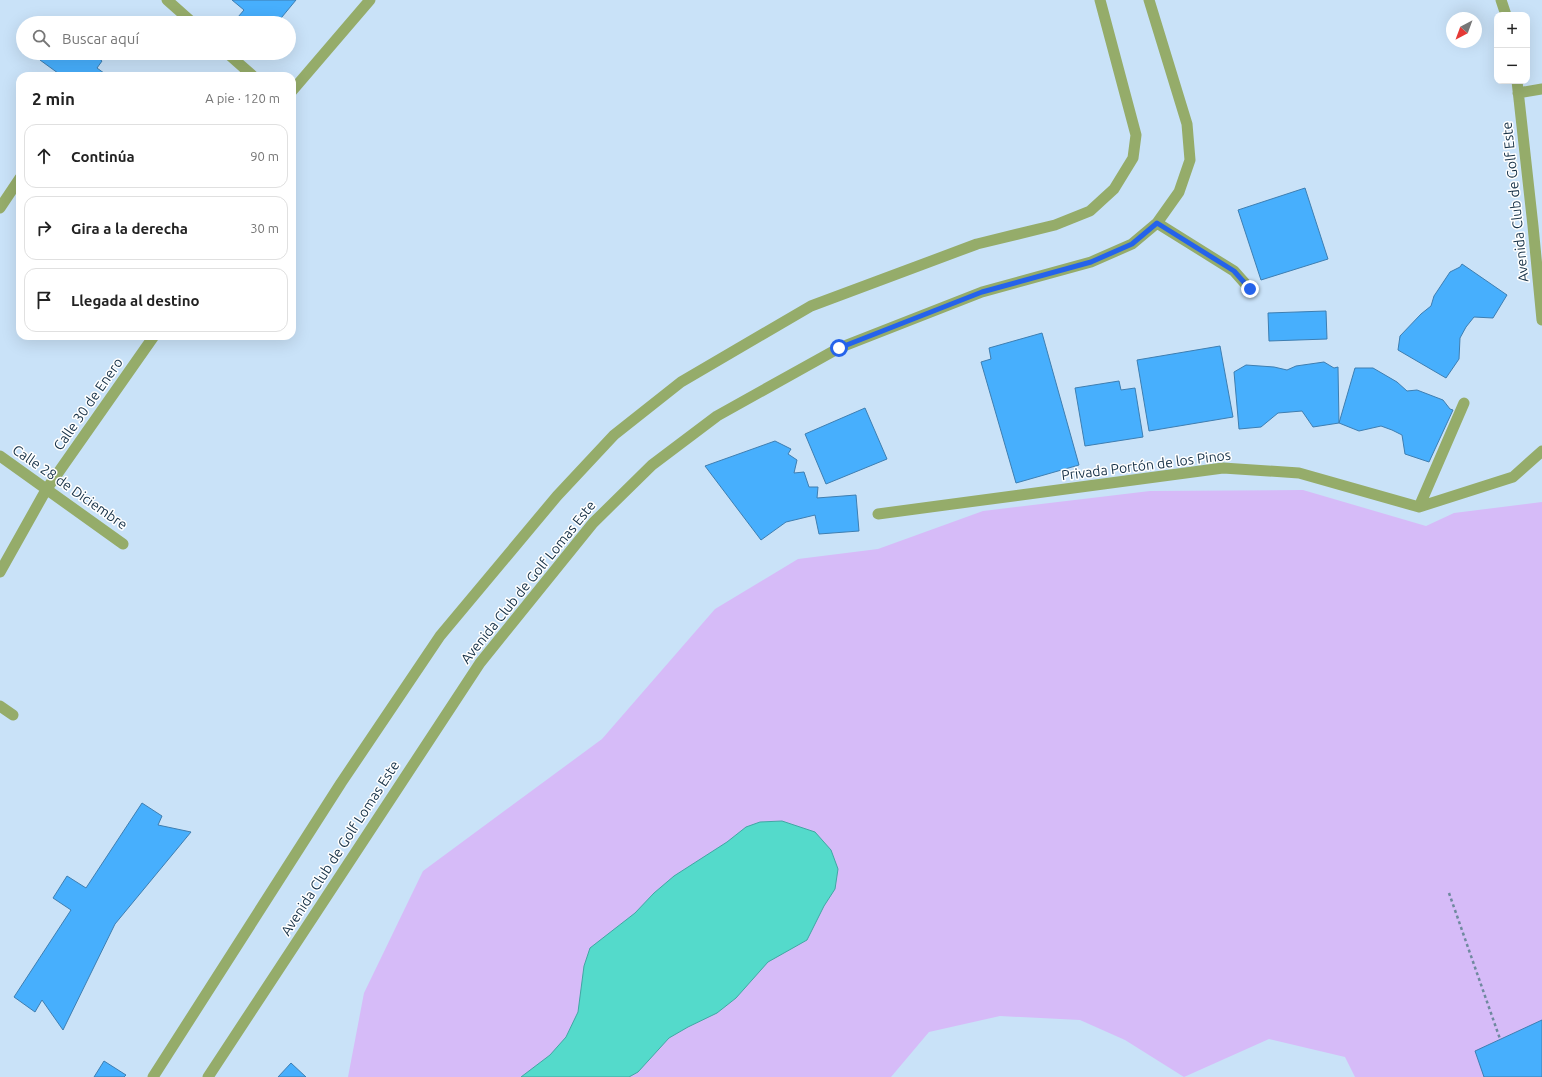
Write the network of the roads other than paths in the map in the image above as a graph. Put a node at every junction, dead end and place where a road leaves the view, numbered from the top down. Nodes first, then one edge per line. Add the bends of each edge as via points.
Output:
1 (168, 0) edge
2 (370, 0) edge
3 (1100, 0) edge
4 (1149, 0) edge
5 (1501, 0) edge
6 (1505, 12) edge
7 (185, 16) edge
8 (235, 60) edge
9 (248, 72) edge
10 (1517, 84) edge
11 (296, 86) edge
12 (1542, 89) edge
13 (1518, 93) junction
14 (16, 184) edge
15 (0, 208) edge
16 (1157, 223) junction
17 (1250, 289) dead end
18 (1542, 320) edge
19 (151, 340) edge
20 (1464, 403) dead end
21 (1542, 450) edge
22 (0, 456) edge
23 (46, 490) junction
24 (1419, 508) junction
25 (878, 514) dead end
26 (123, 544) dead end
27 (0, 572) edge
28 (0, 706) edge
29 (13, 716) dead end
30 (153, 1077) edge
31 (208, 1077) edge

1 - 7 street
2 - 11 street
3 - 30 street via 1136,135 1133,158 1114,189 1090,211 1054,225 977,244 811,306 681,382 614,435 557,496 440,636 341,783
4 - 16 street, Avenida Club de Golf Lomas Este via 1186,124 1190,160 1179,192
5 - 6 street
8 - 9 street
10 - 13 street, Avenida Club de Golf Este
12 - 13 street
13 - 18 street, Avenida Club de Golf Este
14 - 15 street
16 - 17 street via 1234,271
16 - 31 street, Avenida Club de Golf Lomas Este via 1132,244 1091,262 982,292 839,348 717,416 652,465 593,523 480,663
19 - 23 street, Calle 30 de Enero
20 - 24 street
21 - 24 street via 1513,477
22 - 23 street, Calle 28 de Diciembre
23 - 26 street, Calle 28 de Diciembre
23 - 27 street, Calle 30 de Enero
24 - 25 street, Privada Portón de los Pinos via 1300,472 1223,468
28 - 29 street

